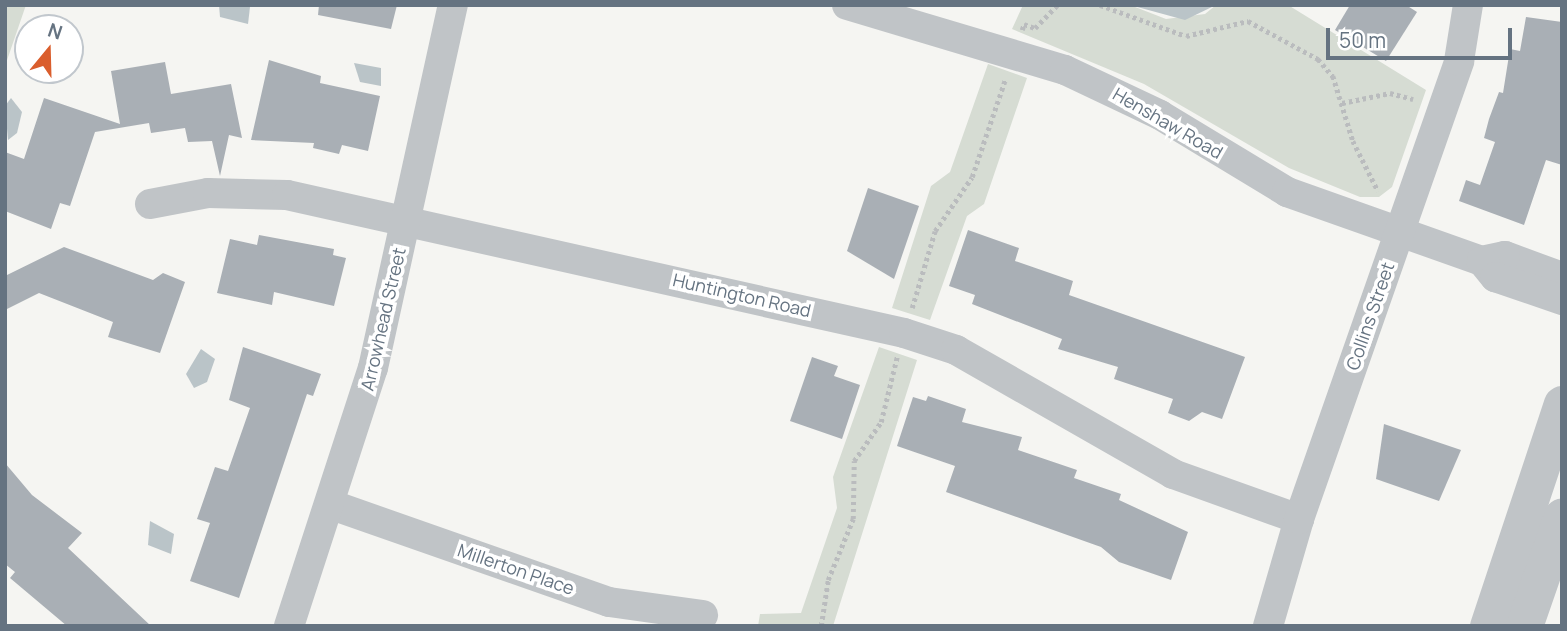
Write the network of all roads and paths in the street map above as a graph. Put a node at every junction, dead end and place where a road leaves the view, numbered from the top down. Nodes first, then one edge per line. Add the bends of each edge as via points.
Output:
1 (453, 5) edge
2 (847, 5) edge
3 (1057, 5) edge
4 (1100, 5) edge
5 (1468, 5) edge
6 (1021, 34) dead end
7 (1413, 99) dead end
8 (1342, 103) junction
9 (1378, 191) dead end
10 (150, 204) dead end
11 (406, 218) junction
12 (1400, 232) junction
13 (1482, 261) junction
14 (1562, 277) edge
15 (1562, 300) edge
16 (1562, 404) edge
17 (332, 505) junction
18 (1562, 516) edge
19 (1299, 519) junction
20 (703, 615) dead end
21 (289, 626) edge
22 (1268, 626) edge
23 (1488, 626) edge
24 (1524, 626) edge

1 - 11 street, Arrowhead Street
2 - 12 street, Henshaw Road via 1065,70 1160,116 1287,192
3 - 6 path via 1035,28 1024,24
4 - 8 path via 1175,35 1206,33 1237,21 1260,24 1327,67
5 - 12 street, Collins Street via 1459,61
7 - 8 path via 1390,93
8 - 9 path
10 - 11 street, Huntington Road via 246,191
11 - 17 street, Arrowhead Street via 373,368
11 - 19 street, Huntington Road via 956,350 1173,474
12 - 13 street, Henshaw Road
12 - 19 street, Collins Street
13 - 14 street, Henshaw Road via 1505,256
13 - 15 street, Henshaw Road via 1495,277
16 - 23 street
17 - 20 street, Millerton Place via 609,602
17 - 21 street, Arrowhead Street
18 - 24 street
19 - 22 street, Collins Street

